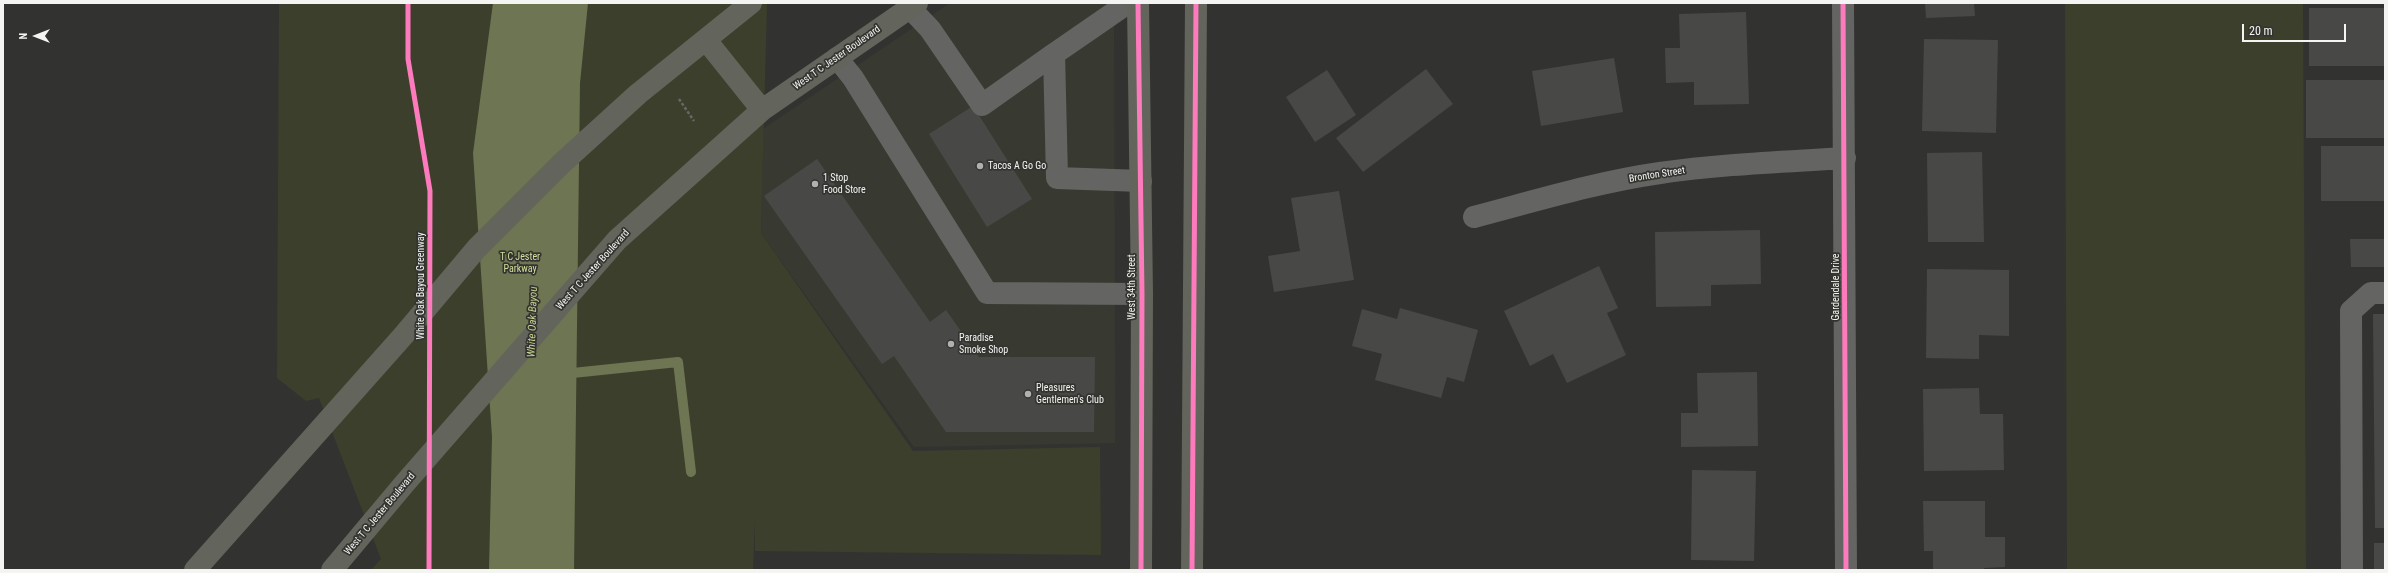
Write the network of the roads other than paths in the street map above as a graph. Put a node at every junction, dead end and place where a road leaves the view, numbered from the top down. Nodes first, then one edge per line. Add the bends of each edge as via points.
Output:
1 (751, 3) edge
2 (1128, 3) edge
3 (1138, 3) edge
4 (1196, 3) edge
5 (1843, 3) edge
6 (914, 5) edge
7 (706, 40) junction
8 (1054, 54) junction
9 (837, 58) junction
10 (762, 110) junction
11 (1844, 158) junction
12 (1141, 181) junction
13 (1474, 217) dead end
14 (2385, 293) edge
15 (1142, 294) junction
16 (195, 570) edge
17 (332, 570) edge
18 (1140, 570) edge
19 (1192, 570) edge
20 (1846, 570) edge
21 (2352, 570) edge

1 - 7 main road
2 - 8 street
3 - 12 main road, West 34th Street
4 - 19 main road
5 - 11 street, Gardendale Drive
6 - 8 street via 982,104
6 - 9 main road, West T C Jester Boulevard
7 - 10 main road
7 - 16 main road via 638,94 561,164 477,248 403,336
8 - 12 street via 1057,178
9 - 10 main road, West T C Jester Boulevard
9 - 15 street via 853,78 987,293
10 - 17 main road, West T C Jester Boulevard via 617,240
11 - 13 street, Bronton Street via 1739,164 1659,173 1583,189
11 - 20 street, Gardendale Drive
12 - 15 main road, West 34th Street
14 - 21 street via 2371,293 2351,311
15 - 18 main road, West 34th Street

